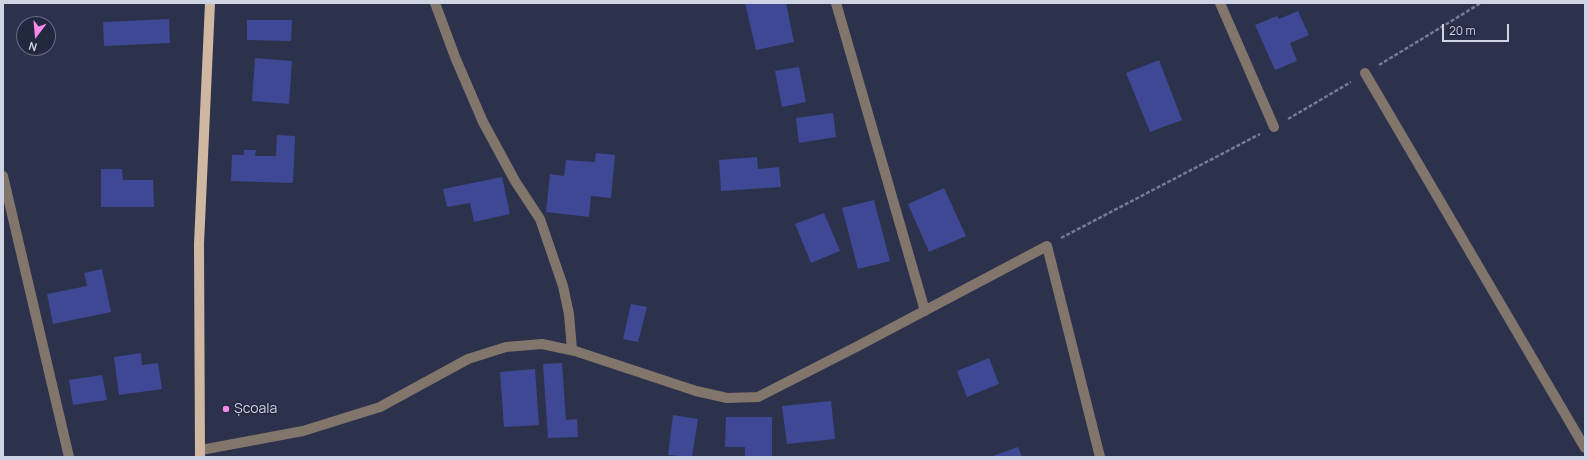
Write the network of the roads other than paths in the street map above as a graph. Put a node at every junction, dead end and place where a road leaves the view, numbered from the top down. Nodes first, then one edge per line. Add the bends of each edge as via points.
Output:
1 (210, 3) edge
2 (435, 3) edge
3 (836, 3) edge
4 (1220, 3) edge
5 (1365, 73) dead end
6 (1274, 127) dead end
7 (3, 176) edge
8 (925, 311) junction
9 (575, 351) junction
10 (1585, 448) edge
11 (200, 454) edge
12 (69, 457) edge
13 (1100, 457) edge

1 - 11 main road via 199,244
2 - 9 street via 455,58 483,122 515,181 540,219 563,286 569,314 572,350
3 - 8 street
4 - 6 street
5 - 10 street
7 - 12 street
8 - 9 street via 758,396 727,398 696,391
8 - 13 street via 1047,246
9 - 11 street via 542,344 506,347 468,359 380,407 303,431

